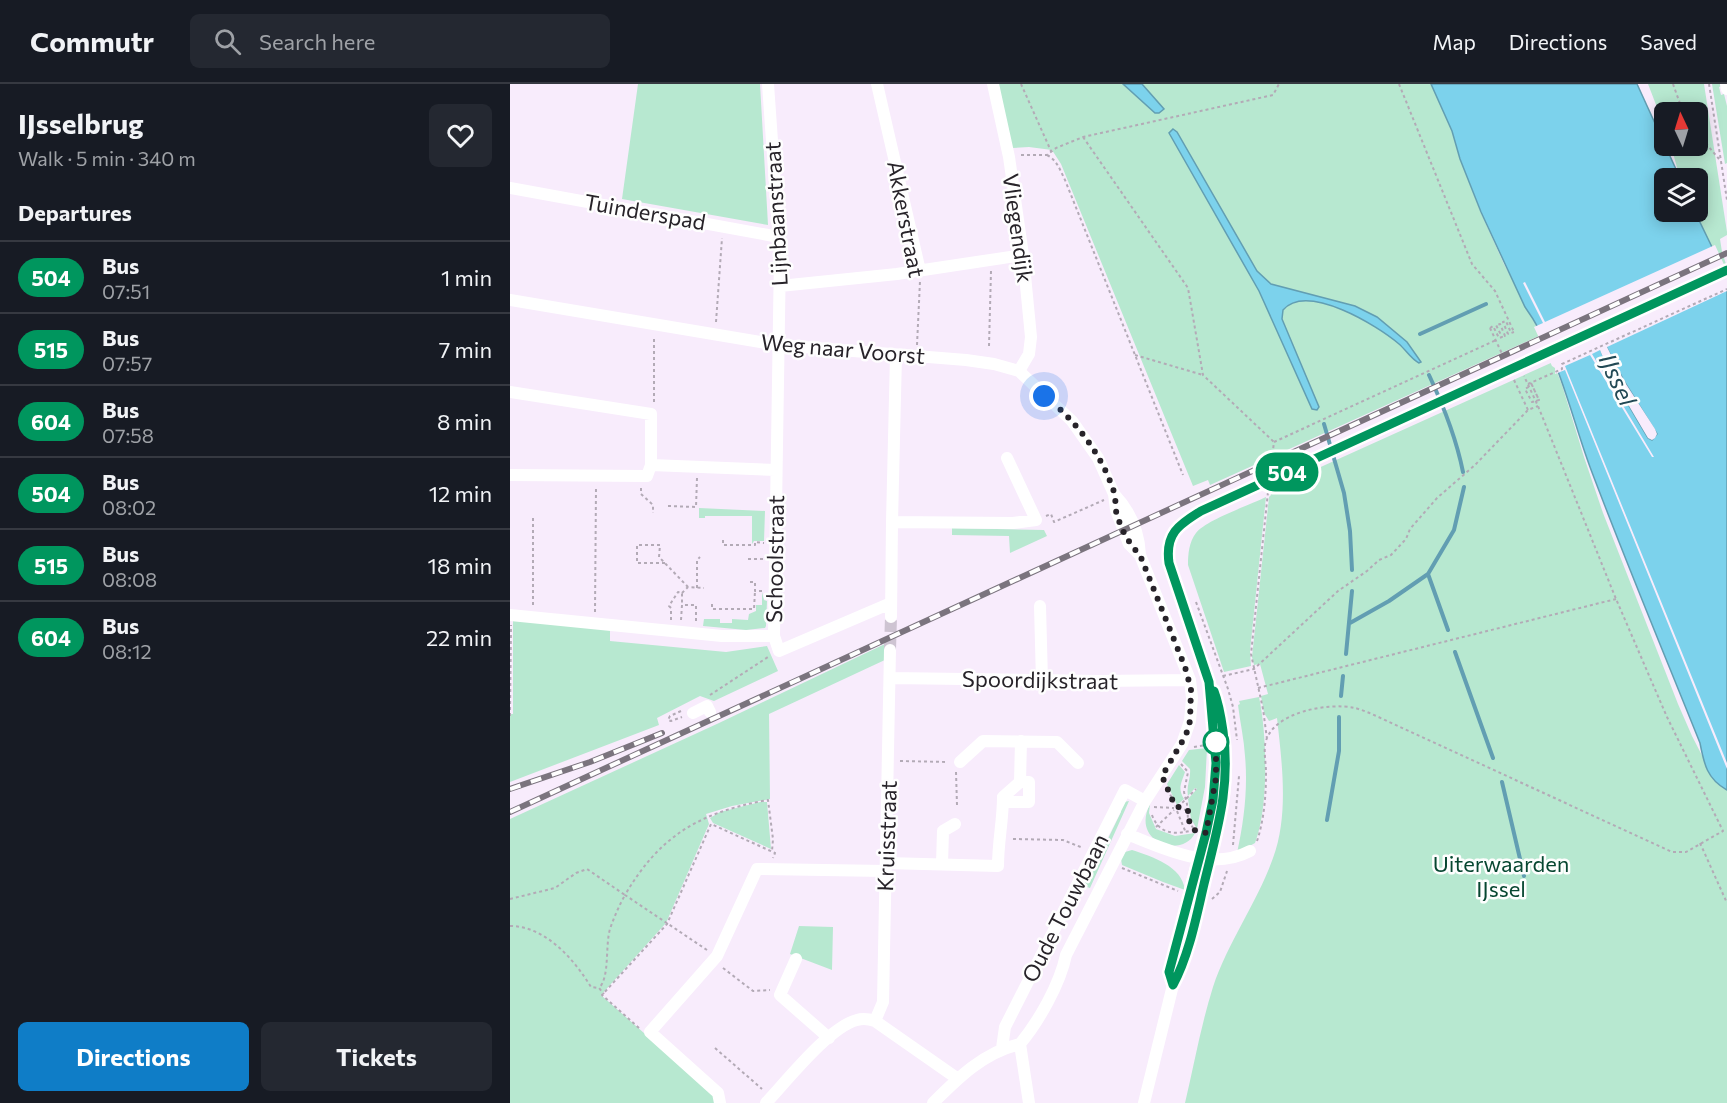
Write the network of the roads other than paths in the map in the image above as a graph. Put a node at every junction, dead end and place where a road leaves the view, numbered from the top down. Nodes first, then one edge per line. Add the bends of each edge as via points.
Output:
1 (768, 84) edge
2 (877, 84) edge
3 (993, 84) edge
4 (1726, 84) edge
5 (1727, 89) edge
6 (510, 188) edge
7 (779, 237) junction
8 (1023, 255) junction
9 (1727, 270) edge
10 (920, 271) junction
11 (780, 286) junction
12 (510, 300) edge
13 (778, 345) junction
14 (896, 355) junction
15 (1019, 371) junction
16 (510, 392) edge
17 (1007, 458) dead end
18 (651, 465) junction
19 (776, 470) junction
20 (510, 475) edge
21 (892, 522) junction
22 (891, 603) junction
23 (1040, 606) dead end
24 (510, 615) edge
25 (891, 617) tunnel mouth
26 (774, 636) junction
27 (890, 650) tunnel mouth
28 (891, 678) junction
29 (1190, 680) junction
30 (1042, 681) junction
31 (693, 712) dead end
32 (710, 712) dead end
33 (1021, 741) junction
34 (958, 762) road end
35 (1078, 763) dead end
36 (1020, 780) junction
37 (1145, 801) junction
38 (1003, 802) junction
39 (955, 824) dead end
40 (1127, 834) junction
41 (1250, 851) road end
42 (1205, 858) junction
43 (942, 864) junction
44 (886, 867) junction
45 (796, 959) dead end
46 (875, 1021) junction
47 (829, 1038) junction
48 (1020, 1044) junction
49 (1002, 1048) junction
50 (958, 1079) junction
51 (768, 1100) edge
52 (720, 1103) edge
53 (933, 1103) edge
54 (1029, 1103) edge
55 (1144, 1103) edge

1 - 7 street, Lijnbaanstraat
2 - 10 street, Akkerstraat
3 - 8 street, Vliegendijk via 1009,157
4 - 5 street
6 - 7 street, Tuinderspad
7 - 11 street, Lijnbaanstraat
8 - 10 street
8 - 15 street, Vliegendijk via 1031,337 1029,354
9 - 42 street via 1201,511 1174,532 1168,546 1172,573 1217,699 1225,748 1224,797 1205,833
10 - 11 street
11 - 13 street, Lijnbaanstraat
12 - 13 street, Weg naar Voorst
13 - 14 street, Weg naar Voorst
13 - 19 street, Schoolstraat
14 - 15 street, Weg naar Voorst via 994,364
14 - 21 street
15 - 29 street, Weg naar Voorst via 1080,431 1098,458 1114,494 1125,506 1139,539 1140,555
16 - 18 street via 651,414
17 - 21 street via 1036,520
18 - 19 street
18 - 20 street via 647,476
19 - 26 street, Schoolstraat
21 - 22 street
22 - 25 street
22 - 26 street, Schoolstraat via 779,651
23 - 30 street
24 - 26 street via 734,637
27 - 28 street, Kruisstraat
28 - 30 street, Spoordijkstraat
28 - 44 street, Kruisstraat
29 - 30 street, Spoordijkstraat
29 - 37 street, Weg naar Voorst via 1192,703 1186,735
31 - 32 street via 707,706
33 - 34 street via 983,741
33 - 35 street via 1057,742
33 - 36 street
36 - 38 street via 1003,797
36 - 38 street via 1029,782 1029,802
37 - 40 street, Weg naar Voorst
37 - 49 street, Oude Touwbaan via 1125,790 1005,1027
38 - 43 street via 998,866
39 - 43 street via 943,831
40 - 42 street via 1171,852
40 - 48 street, Weg naar Voorst via 1050,994
41 - 42 street via 1230,859
42 - 55 street
43 - 44 street
44 - 46 street, Kruisstraat via 883,1002
44 - 52 street via 757,869 715,958 650,1032 718,1093
45 - 47 street via 780,995
46 - 47 street via 856,1020
46 - 50 street
47 - 51 street
48 - 49 street
48 - 54 street
49 - 50 street
50 - 53 street

